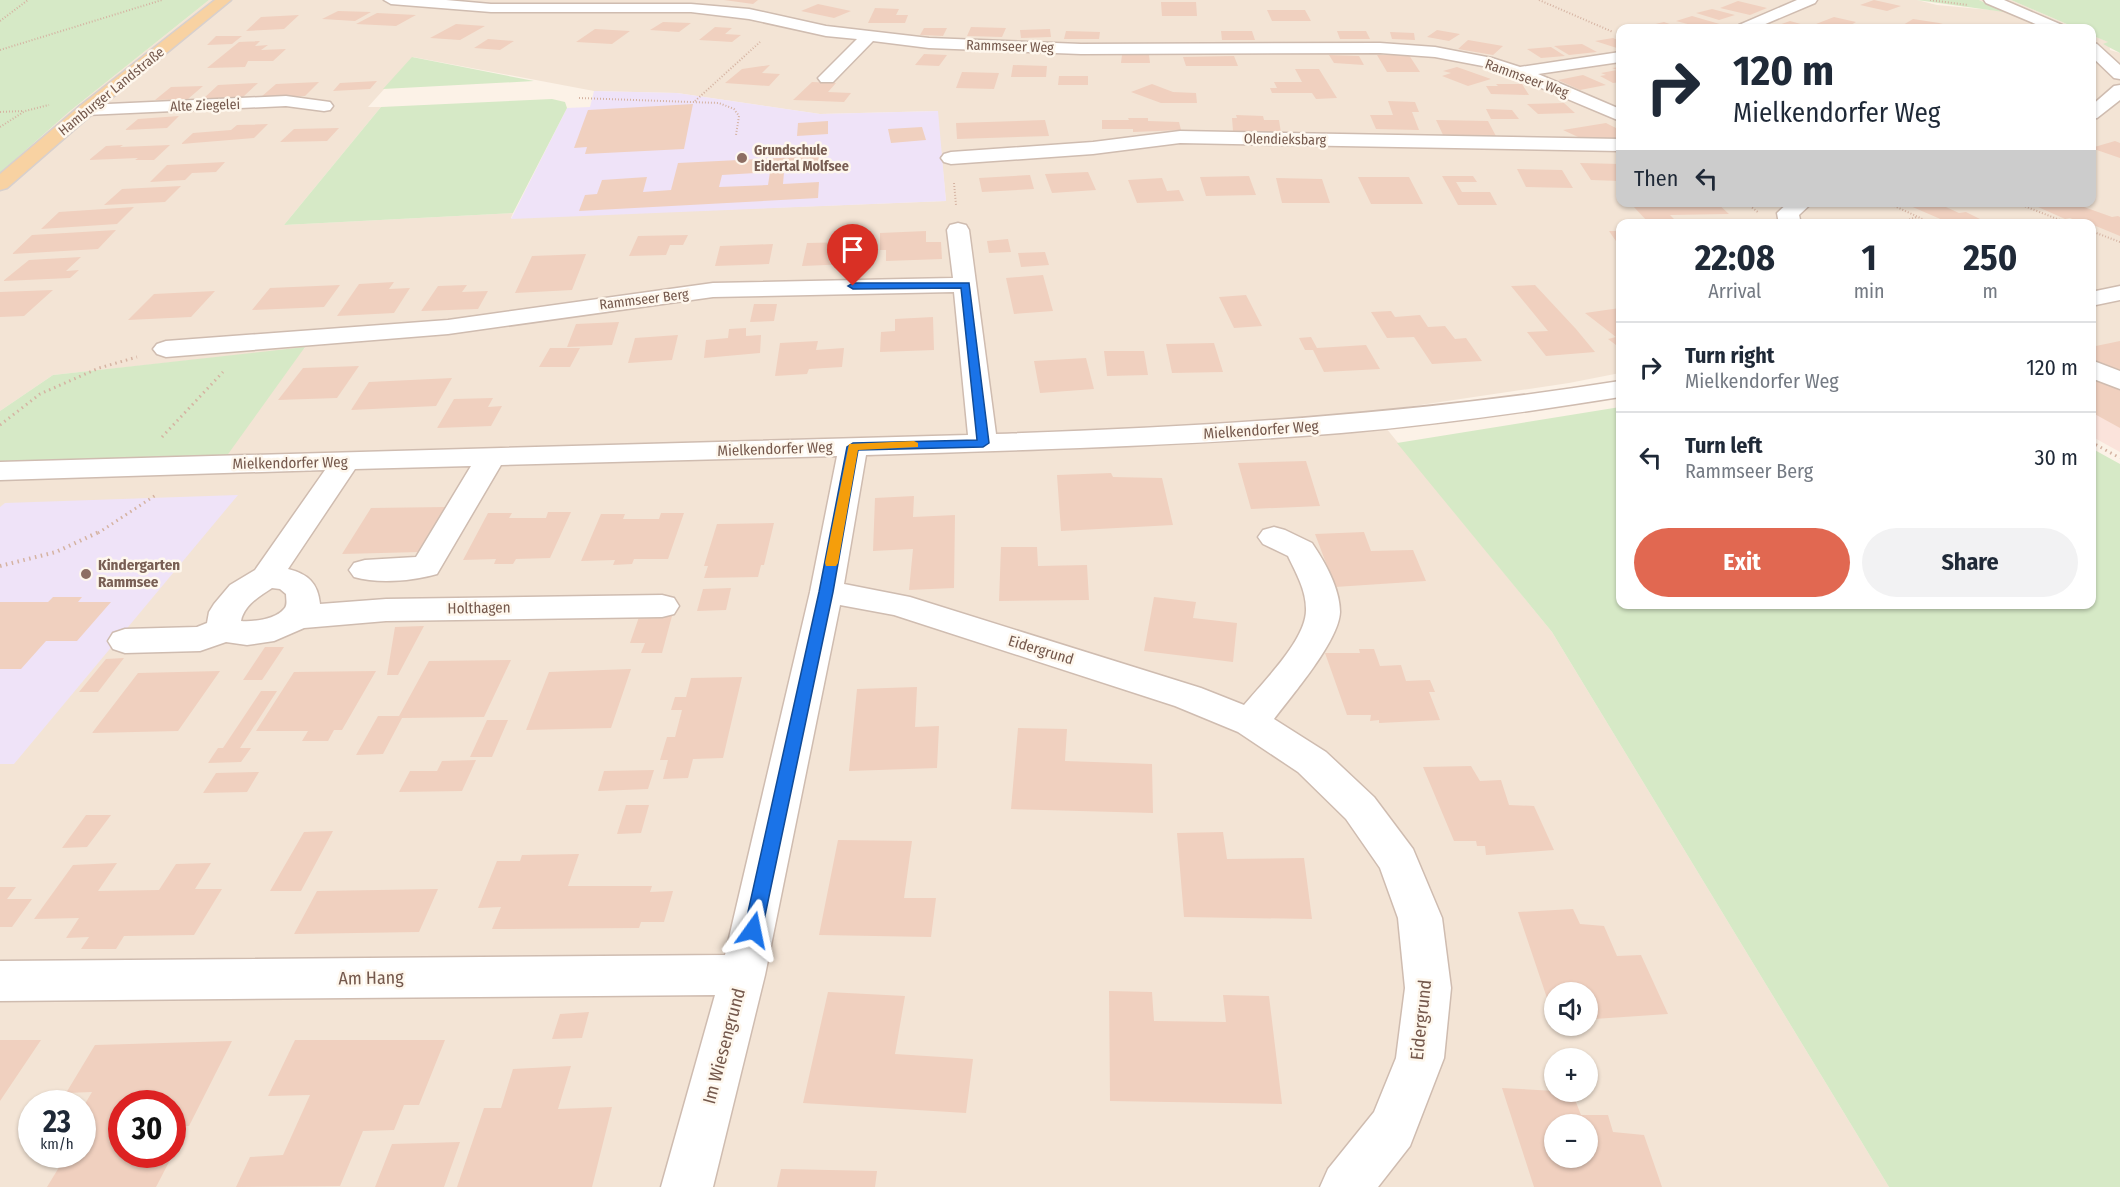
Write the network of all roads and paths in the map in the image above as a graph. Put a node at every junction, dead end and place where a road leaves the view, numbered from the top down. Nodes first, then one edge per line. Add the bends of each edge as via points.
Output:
1 (28, 0) edge
2 (162, 0) edge
3 (224, 0) edge
4 (391, 0) edge
5 (399, 0) edge
6 (1539, 0) edge
7 (1810, 0) edge
8 (1991, 0) edge
9 (533, 4) edge
10 (0, 21) edge
11 (782, 21) junction
12 (1753, 24) edge
13 (2048, 24) edge
14 (1616, 33) edge
15 (868, 37) junction
16 (0, 50) edge
17 (2096, 52) edge
18 (1616, 58) edge
19 (1519, 72) junction
20 (2120, 74) edge
21 (827, 78) dead end
22 (2120, 90) edge
23 (579, 98) dead end
24 (694, 101) junction
25 (324, 105) dead end
26 (86, 110) junction
27 (2096, 110) edge
28 (25, 111) dead end
29 (1616, 114) edge
30 (0, 127) edge
31 (736, 135) dead end
32 (1616, 145) edge
33 (951, 158) dead end
34 (0, 184) edge
35 (1897, 207) edge
36 (2027, 207) edge
37 (1918, 217) junction
38 (1911, 219) edge
39 (1922, 219) edge
40 (2057, 219) edge
41 (958, 230) dead end
42 (2096, 233) edge
43 (2120, 242) edge
44 (965, 285) junction
45 (2120, 293) edge
46 (2096, 298) edge
47 (252, 341) junction
48 (166, 349) joint
49 (2096, 370) edge
50 (2120, 381) edge
51 (1616, 390) edge
52 (0, 425) edge
53 (983, 443) junction
54 (2096, 445) edge
55 (853, 447) junction
56 (491, 457) junction
57 (2120, 458) edge
58 (346, 461) junction
59 (183, 465) junction
60 (135, 466) junction
61 (0, 471) edge
62 (1274, 537) dead end
63 (0, 566) edge
64 (365, 570) dead end
65 (266, 577) junction
66 (826, 592) junction
67 (663, 606) dead end
68 (297, 617) junction
69 (223, 630) junction
70 (125, 641) dead end
71 (1251, 722) junction
72 (743, 975) junction
73 (0, 981) edge
74 (687, 1187) edge
75 (1346, 1187) edge

1 - 10 path
2 - 16 path
3 - 26 main road, Hamburger Landstraße
4 - 5 street, Rammseer Weg
5 - 9 street, Rammseer Weg via 481,8
6 - 14 path
7 - 12 street
8 - 13 street
9 - 11 street, Rammseer Weg via 691,8
11 - 15 street, Rammseer Weg
11 - 24 path
15 - 19 street, Rammseer Weg via 1081,49 1402,49 1469,58
15 - 21 street
17 - 20 street
18 - 19 street
19 - 29 street, Rammseer Weg
22 - 27 street
23 - 24 path
24 - 31 path via 734,109 740,116
25 - 26 street, Alte Ziegelei via 286,102
26 - 34 main road, Hamburger Landstraße
28 - 30 path
32 - 33 street, Olendieksbarg via 1180,136 1093,148
35 - 37 path
36 - 40 path
37 - 38 path
37 - 39 path
41 - 44 street
42 - 43 path
44 - 47 street, Rammseer Berg via 713,290 448,327
44 - 53 street
45 - 46 street
47 - 48 street, Rammseer Berg
47 - 60 path
48 - 52 path via 99,368 40,394
49 - 50 street
51 - 53 street, Mielkendorfer Weg via 1505,407 1240,433
53 - 55 street, Mielkendorfer Weg
54 - 57 path
55 - 56 street, Mielkendorfer Weg
55 - 66 street, Im Wiesengrund
56 - 58 street, Mielkendorfer Weg
56 - 64 street via 426,567
58 - 59 street, Mielkendorfer Weg
58 - 65 street
59 - 60 street, Mielkendorfer Weg
59 - 63 path via 154,498 105,529 56,552
60 - 61 street, Mielkendorfer Weg
62 - 71 street via 1301,549 1319,591 1324,616 1314,638
65 - 68 street via 289,580 302,591 303,605
65 - 69 street via 242,593 226,612
66 - 71 street, Eidergrund via 898,605 1188,697
66 - 72 street, Im Wiesengrund
67 - 68 street, Holthagen via 386,610
68 - 69 street, Holthagen via 274,629 247,633
69 - 70 street, Holthagen via 200,639
71 - 75 street, Eidergrund via 1312,762 1360,808 1398,861 1420,918 1428,988 1420,1058 1392,1130
72 - 73 street, Am Hang
72 - 74 street, Im Wiesengrund

